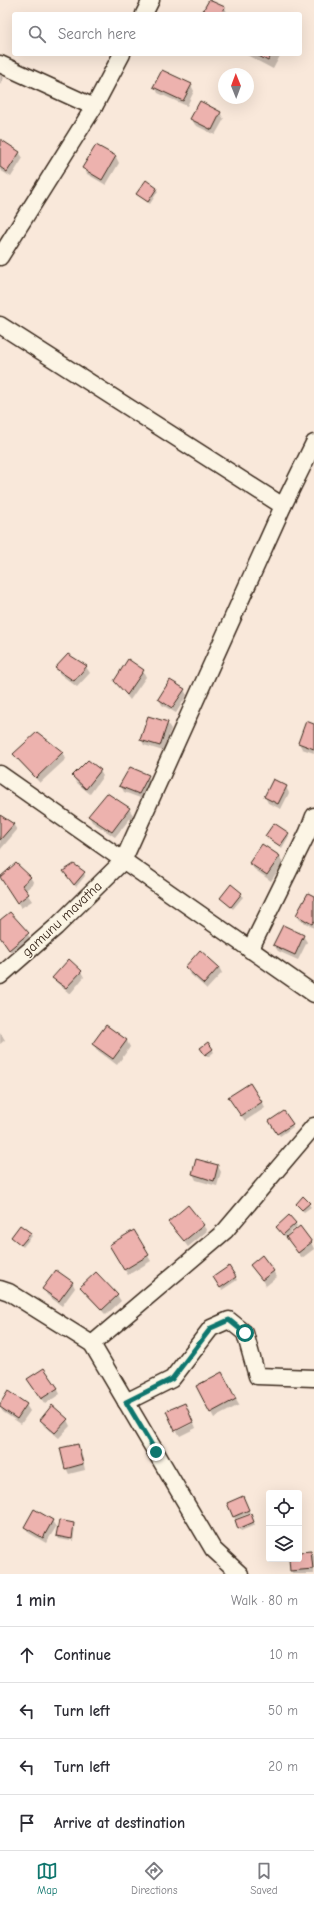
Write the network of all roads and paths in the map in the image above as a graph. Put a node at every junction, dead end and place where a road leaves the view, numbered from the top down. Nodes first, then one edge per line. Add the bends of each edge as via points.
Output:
1 (152, 0) edge
2 (145, 12) edge
3 (121, 56) edge
4 (0, 64) edge
5 (94, 107) junction
6 (0, 257) edge
7 (0, 325) edge
8 (314, 443) edge
9 (283, 506) junction
10 (0, 774) edge
11 (314, 816) edge
12 (123, 861) junction
13 (250, 950) junction
14 (0, 976) edge
15 (314, 994) edge
16 (314, 1126) edge
17 (0, 1289) edge
18 (92, 1344) junction
19 (314, 1378) edge
20 (126, 1402) junction
21 (240, 1574) edge

1 - 2 street
3 - 5 street
4 - 5 street
5 - 6 street
7 - 9 street
8 - 9 street
9 - 12 street
10 - 12 street
11 - 13 street
12 - 13 street
12 - 14 street, gamunu mavatha via 56,927
13 - 15 street
16 - 18 street via 224,1231
17 - 18 street via 9,1292
18 - 20 street
19 - 20 street via 257,1376 245,1333 229,1320 211,1328 172,1379
20 - 21 street via 213,1549

